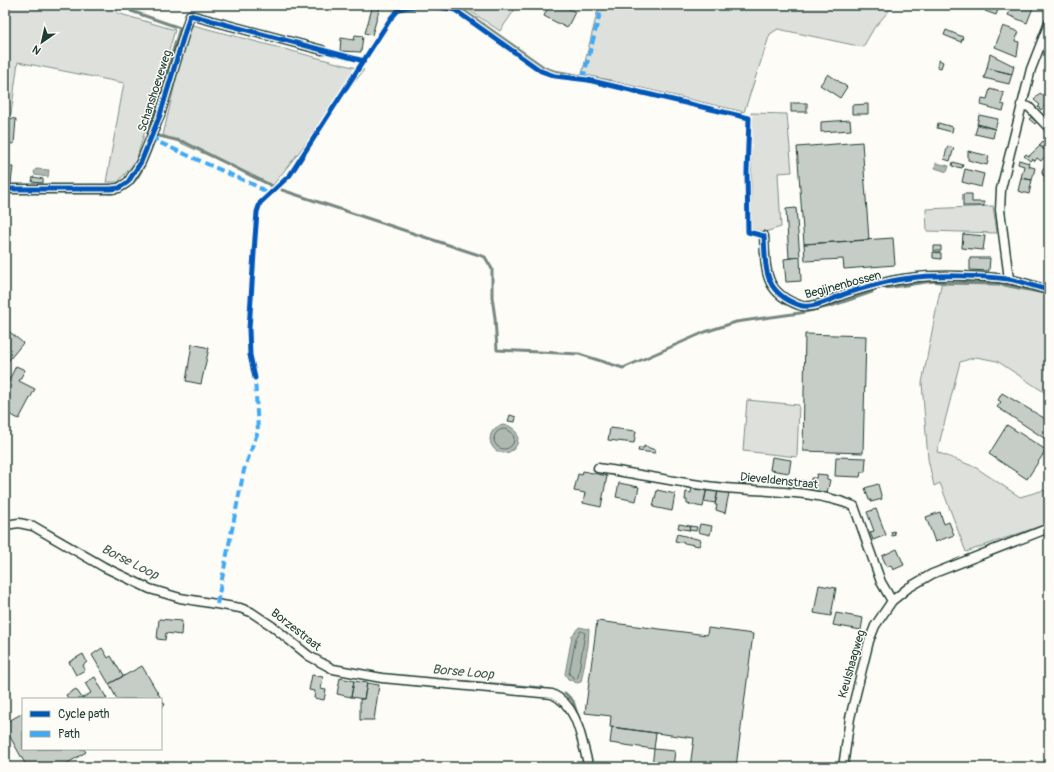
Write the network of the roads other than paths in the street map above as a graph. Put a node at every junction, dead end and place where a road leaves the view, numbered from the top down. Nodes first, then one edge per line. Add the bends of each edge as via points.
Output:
1 (1049, 23) edge
2 (322, 50) dead end
3 (1021, 105) junction
4 (1049, 128) edge
5 (5, 189) edge
6 (764, 236) dead end
7 (1009, 280) junction
8 (1049, 290) edge
9 (598, 468) dead end
10 (5, 525) edge
11 (1049, 528) edge
12 (892, 601) junction
13 (589, 767) edge
14 (843, 767) edge

1 - 3 street via 1031,69
2 - 5 street, Schanshoeveweg via 190,15 160,115 141,162 128,182 112,189
3 - 4 street via 1029,107
3 - 7 street via 1000,199
6 - 7 street, Begijnenbossen via 767,276 771,286 784,299 801,306 826,302 849,292 910,278
7 - 8 street, Begijnenbossen
9 - 12 street, Dieveldenstraat via 724,488 803,494 854,506 881,582
10 - 13 street, Borzestraat via 19,523 33,526 104,567 150,589 180,598 251,612 309,656 333,669 382,678 552,694 563,700 571,711
11 - 12 street, Keulshaagweg via 932,574
12 - 14 street, Keulshaagweg via 875,626 869,641 850,718

